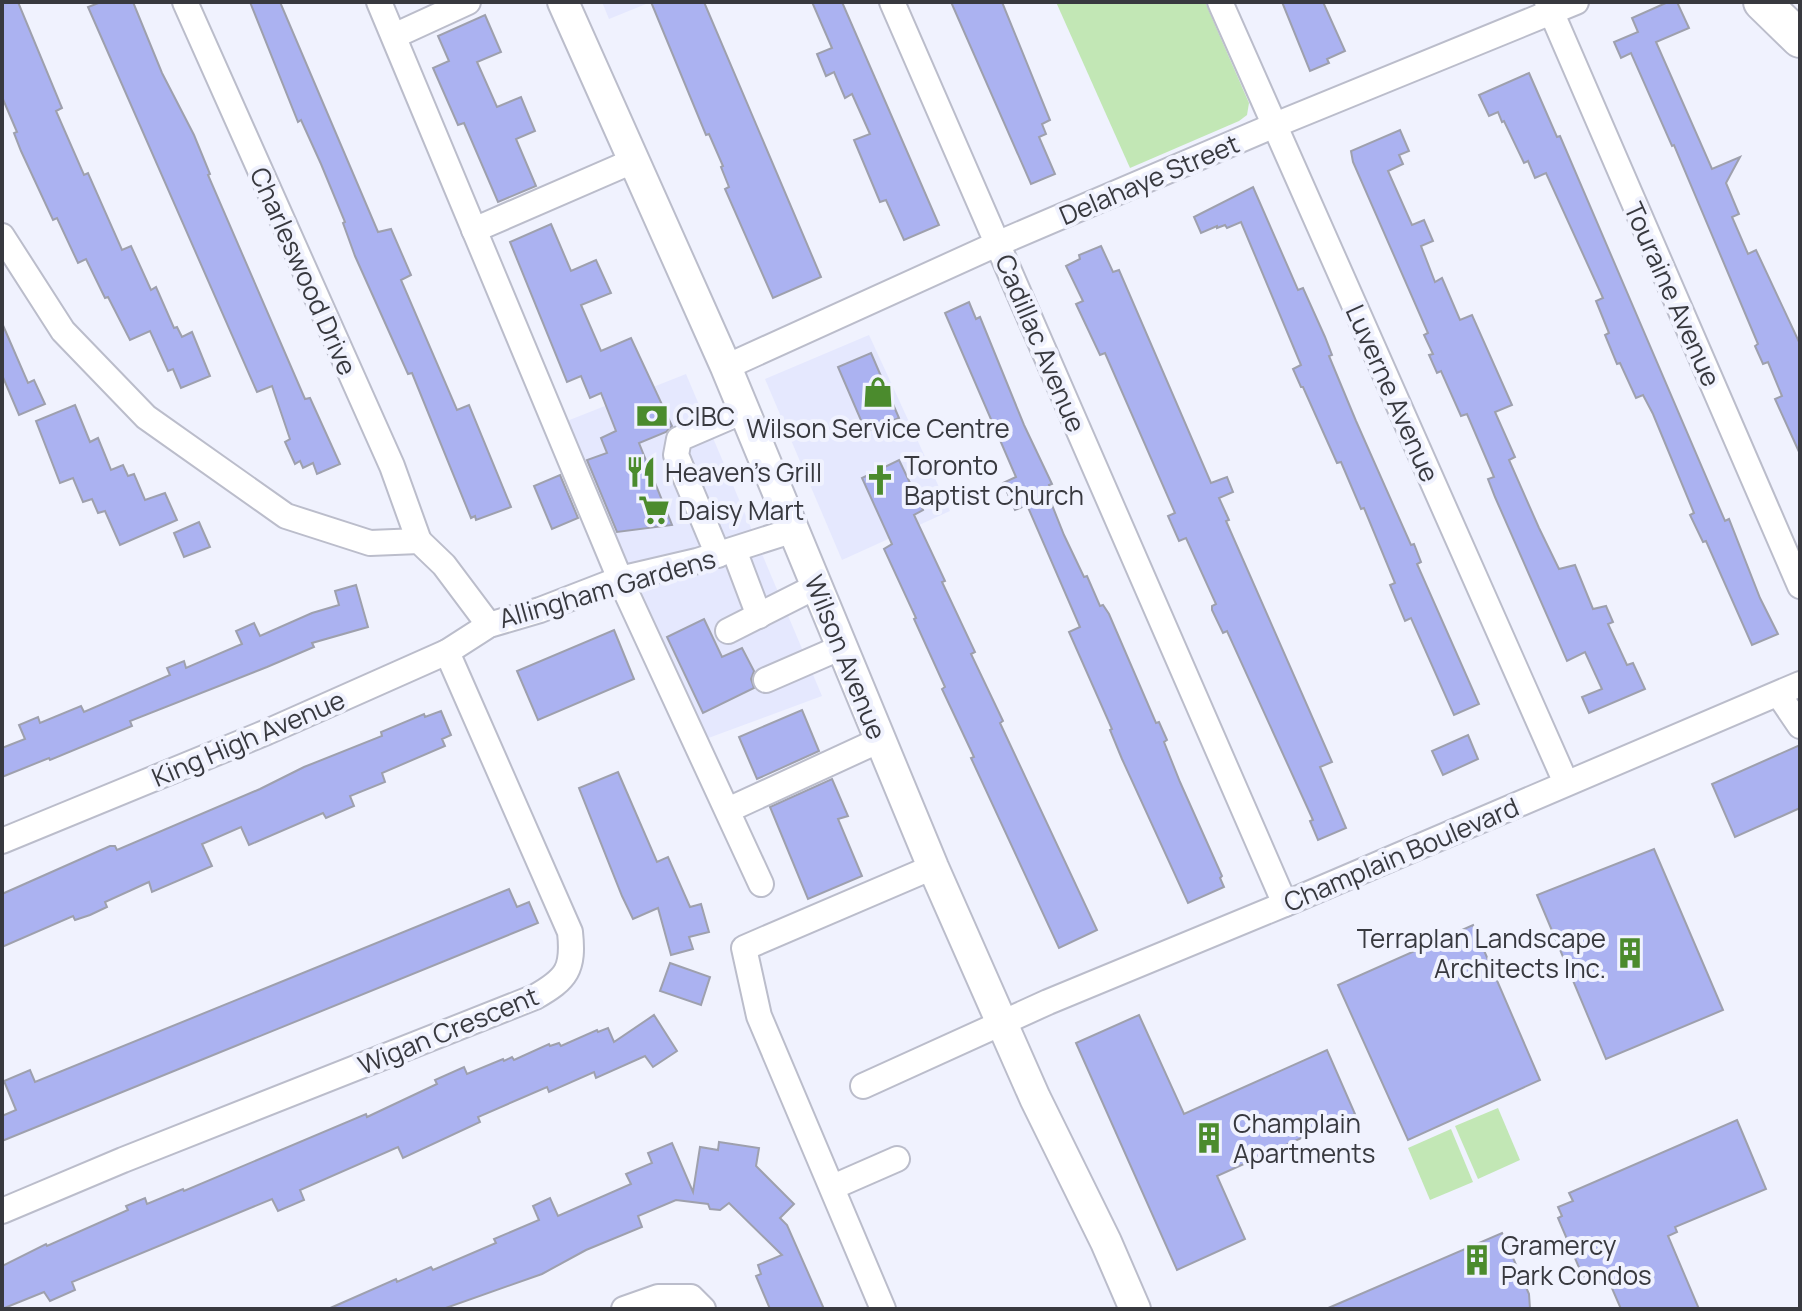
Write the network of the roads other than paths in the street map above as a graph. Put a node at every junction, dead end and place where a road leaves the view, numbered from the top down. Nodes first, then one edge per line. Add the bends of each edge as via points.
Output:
1 (185, 2) edge
2 (379, 2) edge
3 (468, 2) edge
4 (565, 2) edge
5 (892, 2) edge
6 (1220, 2) edge
7 (1576, 2) edge
8 (1762, 2) edge
9 (1792, 2) edge
10 (1549, 7) edge
11 (1800, 9) edge
12 (394, 36) junction
13 (1800, 39) edge
14 (1275, 125) junction
15 (633, 161) junction
16 (474, 230) junction
17 (2, 236) edge
18 (999, 243) junction
19 (726, 367) junction
20 (744, 411) junction
21 (794, 530) junction
22 (419, 541) junction
23 (726, 553) junction
24 (620, 579) junction
25 (817, 586) junction
26 (1800, 586) edge
27 (759, 616) junction
28 (489, 625) junction
29 (728, 631) dead end
30 (842, 647) junction
31 (447, 652) junction
32 (766, 680) dead end
33 (1790, 690) edge
34 (1800, 726) edge
35 (880, 740) junction
36 (1566, 783) junction
37 (728, 810) junction
38 (2, 841) edge
39 (933, 867) junction
40 (761, 884) dead end
41 (1285, 904) junction
42 (1002, 1023) junction
43 (863, 1086) dead end
44 (897, 1159) dead end
45 (833, 1187) junction
46 (2, 1211) edge
47 (624, 1309) edge
48 (703, 1309) edge
49 (883, 1309) edge
50 (1135, 1309) edge

1 - 22 street, Charleswood Drive via 392,466
2 - 12 street
3 - 12 street
4 - 15 main road, Wilson Avenue
5 - 18 street, Cadillac Avenue
6 - 14 street, Luverne Avenue
7 - 10 street, Delahaye Street
8 - 13 highway
9 - 11 highway
10 - 14 street, Delahaye Street
10 - 26 street, Touraine Avenue
12 - 16 street
14 - 18 street, Delahaye Street
14 - 36 street, Luverne Avenue
15 - 16 street
15 - 19 main road, Wilson Avenue
16 - 24 street
17 - 22 street via 63,331 146,417 286,516 370,543
18 - 19 street, Delahaye Street
18 - 41 street, Cadillac Avenue
19 - 20 main road, Wilson Avenue
20 - 21 main road, Wilson Avenue
20 - 23 street via 679,439 676,455
21 - 23 street, Allingham Gardens
21 - 25 main road, Wilson Avenue
22 - 28 street, Allingham Gardens
23 - 24 street, Allingham Gardens
23 - 27 street
24 - 28 street, Allingham Gardens
24 - 37 street
25 - 27 street
25 - 30 main road, Wilson Avenue
27 - 29 street
28 - 31 street, King High Avenue
30 - 32 street
30 - 35 main road, Wilson Avenue
31 - 38 street, King High Avenue
31 - 46 street, Wigan Crescent via 570,932 568,971 535,997
33 - 34 street
33 - 36 street, Champlain Boulevard
35 - 37 street
35 - 39 main road, Wilson Avenue
36 - 41 street, Champlain Boulevard
37 - 40 street
39 - 42 main road, Wilson Avenue
39 - 45 street via 744,948 759,1016
41 - 42 street, Champlain Boulevard
42 - 43 street, Champlain Boulevard
42 - 50 main road, Wilson Avenue
44 - 45 street
45 - 49 street
47 - 48 street via 658,1297 691,1297

